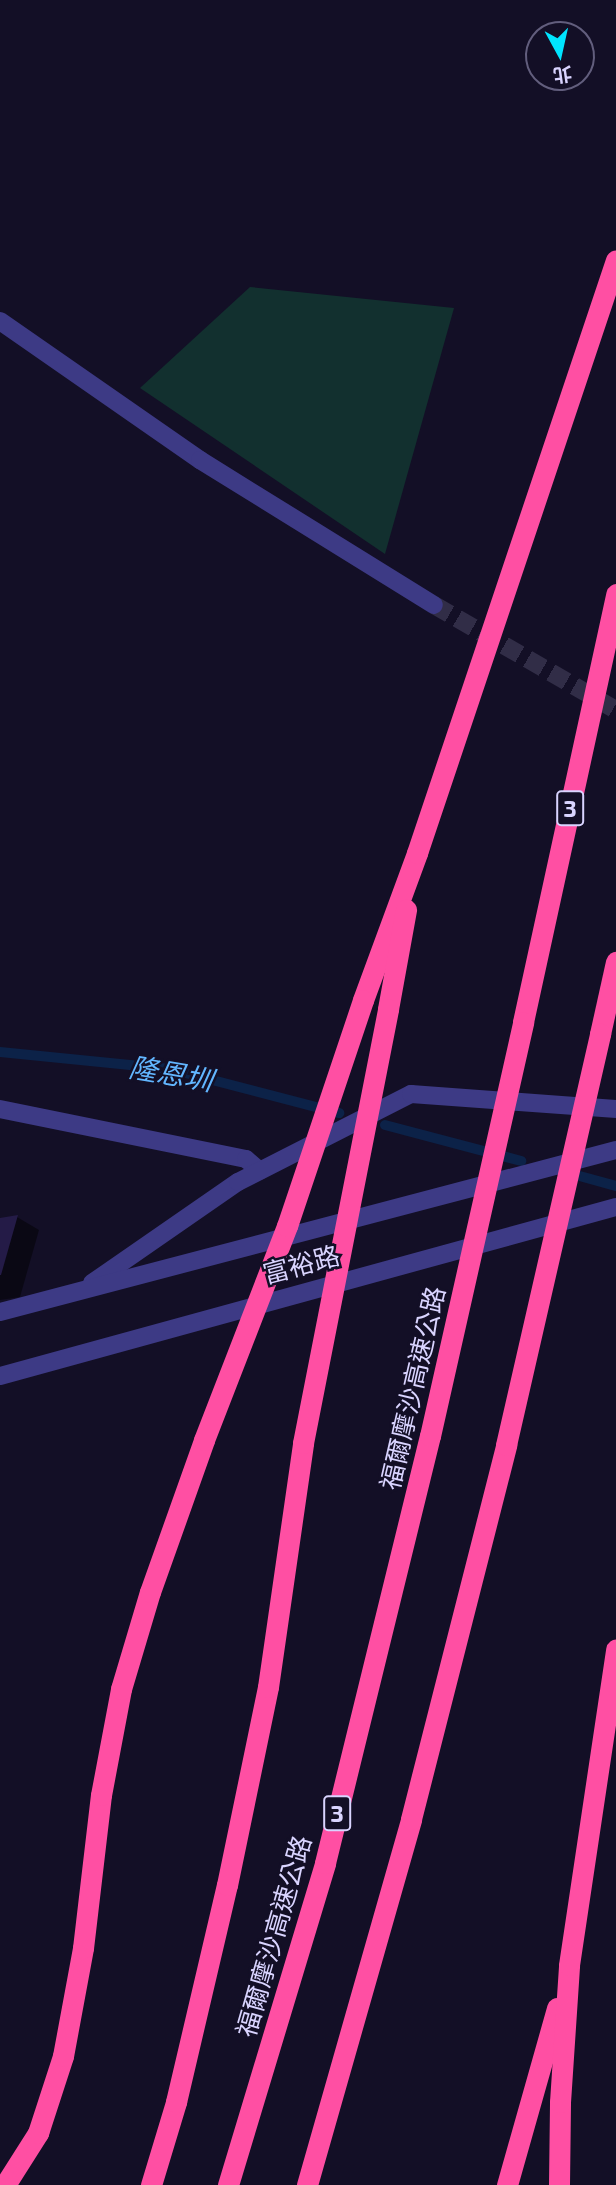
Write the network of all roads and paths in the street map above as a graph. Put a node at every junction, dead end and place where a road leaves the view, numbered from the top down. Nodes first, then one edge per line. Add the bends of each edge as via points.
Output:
1 (616, 260) edge
2 (0, 321) edge
3 (616, 594) edge
4 (434, 605) tunnel mouth
5 (416, 853) junction
6 (616, 962) edge
7 (616, 1108) edge
8 (0, 1109) edge
9 (616, 1150) edge
10 (260, 1171) junction
11 (616, 1207) edge
12 (79, 1292) junction
13 (0, 1312) edge
14 (0, 1376) edge
15 (616, 1649) edge
16 (569, 1965) junction
17 (5, 2185) edge
18 (150, 2185) edge
19 (228, 2185) edge
20 (307, 2185) edge
21 (507, 2185) edge
22 (559, 2185) edge

1 - 5 highway
2 - 4 street via 200,460
3 - 19 highway, 福爾摩沙高速公路 / 3, bridge via 430,1436 325,1863
5 - 17 highway, bridge via 287,1226 150,1592 121,1689 101,1795 83,1948 63,2056 38,2133
5 - 18 highway, bridge via 303,1443 268,1687 176,2102
6 - 20 highway, bridge via 506,1445 411,1819
7 - 10 street via 411,1094
8 - 10 street via 246,1159
9 - 12 street, 富裕路
10 - 12 street
11 - 14 street, 富裕路
12 - 13 street, 富裕路
15 - 16 highway
16 - 21 highway
16 - 22 highway

